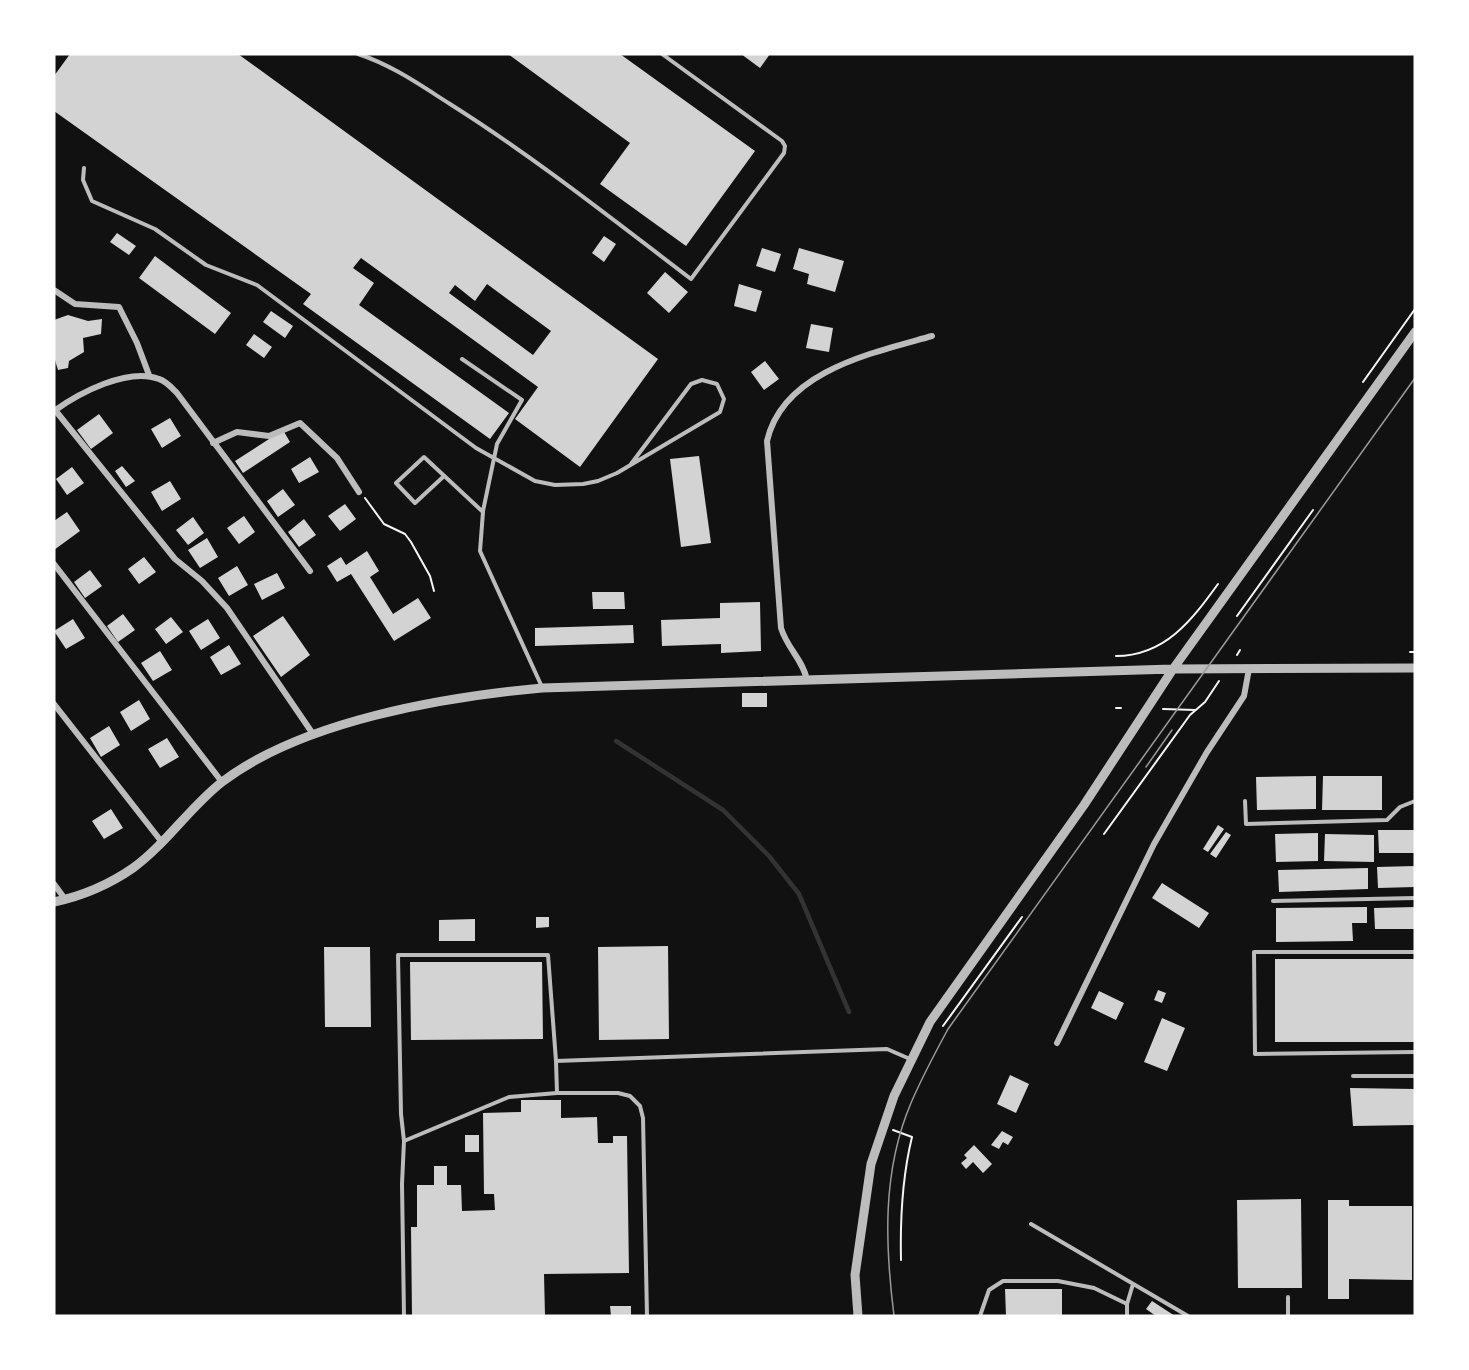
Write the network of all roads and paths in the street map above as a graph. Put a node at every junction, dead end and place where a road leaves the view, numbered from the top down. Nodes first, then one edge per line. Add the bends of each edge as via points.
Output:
1 (358, 54) edge
2 (662, 54) edge
3 (84, 168) dead end
4 (54, 290) edge
5 (1415, 309) edge
6 (1415, 332) edge
7 (932, 336) dead end
8 (462, 358) dead end
9 (149, 375) junction
10 (1358, 388) dead end
11 (54, 410) edge
12 (213, 443) junction
13 (494, 458) junction
14 (632, 464) junction
15 (443, 477) junction
16 (359, 492) joint
17 (1313, 510) dead end
18 (483, 512) junction
19 (54, 564) edge
20 (310, 571) dead end
21 (1224, 576) dead end
22 (434, 591) dead end
23 (1238, 616) dead end
24 (1240, 650) dead end
25 (1410, 652) dead end
26 (1415, 652) edge
27 (1237, 655) dead end
28 (1116, 656) dead end
29 (1415, 668) edge
30 (1173, 669) junction
31 (1250, 669) junction
32 (807, 680) junction
33 (1220, 681) dead end
34 (542, 688) junction
35 (54, 704) edge
36 (1116, 708) dead end
37 (1121, 708) dead end
38 (1163, 710) dead end
39 (1195, 710) junction
40 (313, 734) junction
41 (222, 783) junction
42 (1245, 801) dead end
43 (1415, 801) edge
44 (1104, 834) dead end
45 (161, 841) junction
46 (54, 884) edge
47 (1415, 898) edge
48 (65, 899) junction
49 (1273, 901) dead end
50 (54, 902) edge
51 (1023, 917) dead end
52 (1415, 952) edge
53 (942, 1028) dead end
54 (1057, 1043) dead end
55 (1415, 1052) edge
56 (910, 1059) junction
57 (556, 1061) junction
58 (1353, 1076) dead end
59 (1415, 1076) edge
60 (557, 1093) junction
61 (891, 1129) dead end
62 (404, 1141) junction
63 (1031, 1224) dead end
64 (901, 1260) dead end
65 (1133, 1284) junction
66 (1288, 1296) dead end
67 (1127, 1304) junction
68 (404, 1316) edge
69 (646, 1316) edge
70 (858, 1316) edge
71 (980, 1316) edge
72 (1127, 1316) edge
73 (1188, 1316) edge
74 (1288, 1316) edge

1 - 2 lane via 383,62 473,118 691,279 784,153 785,146
3 - 13 lane via 83,180 92,201 155,229 206,265 258,285
4 - 9 street via 75,304 119,307
5 - 10 path
6 - 30 street
7 - 32 street via 870,353 824,374 798,389 771,422 767,441 781,628 785,642 805,668
8 - 13 lane via 522,400 497,444
9 - 11 street via 103,384
9 - 12 street via 162,379 177,393
11 - 40 street via 175,559 227,609
12 - 16 street via 237,432 268,436 300,423 337,458
12 - 20 street
13 - 14 lane via 535,481 555,485 598,481
13 - 18 lane
14 - 14 lane via 692,384 702,380 717,384 724,399 720,412
15 - 15 lane via 424,457 396,483 415,503
15 - 18 lane
16 - 22 path via 384,524 405,534 430,576
17 - 23 path
18 - 34 lane via 480,551
19 - 41 street
21 - 28 path via 1177,635 1143,652
24 - 27 path
25 - 26 path
29 - 31 street
30 - 31 street
30 - 32 street
30 - 56 street via 1084,805 930,1022
31 - 54 street via 1244,696 1154,844
32 - 34 street
33 - 39 path
34 - 40 street via 449,699
35 - 45 street
36 - 37 path
38 - 39 path
39 - 44 path
40 - 41 street via 271,752
41 - 45 street
42 - 43 lane via 1246,825 1387,820 1400,807
45 - 48 street via 134,867 107,884
46 - 48 street
47 - 49 lane
48 - 50 street
51 - 53 path
52 - 55 lane via 1254,952 1255,1054
56 - 57 lane via 887,1049
56 - 70 street via 871,1164 855,1275
57 - 60 lane
57 - 62 lane via 548,955 398,955
58 - 59 lane
60 - 62 lane via 509,1096
60 - 69 lane via 618,1093 630,1096 640,1106
61 - 64 path via 912,1137 900,1209
62 - 68 lane
63 - 65 lane
65 - 67 lane
65 - 73 lane
66 - 74 lane
67 - 71 lane via 1094,1288 1058,1281 1003,1281 989,1290
67 - 72 lane

